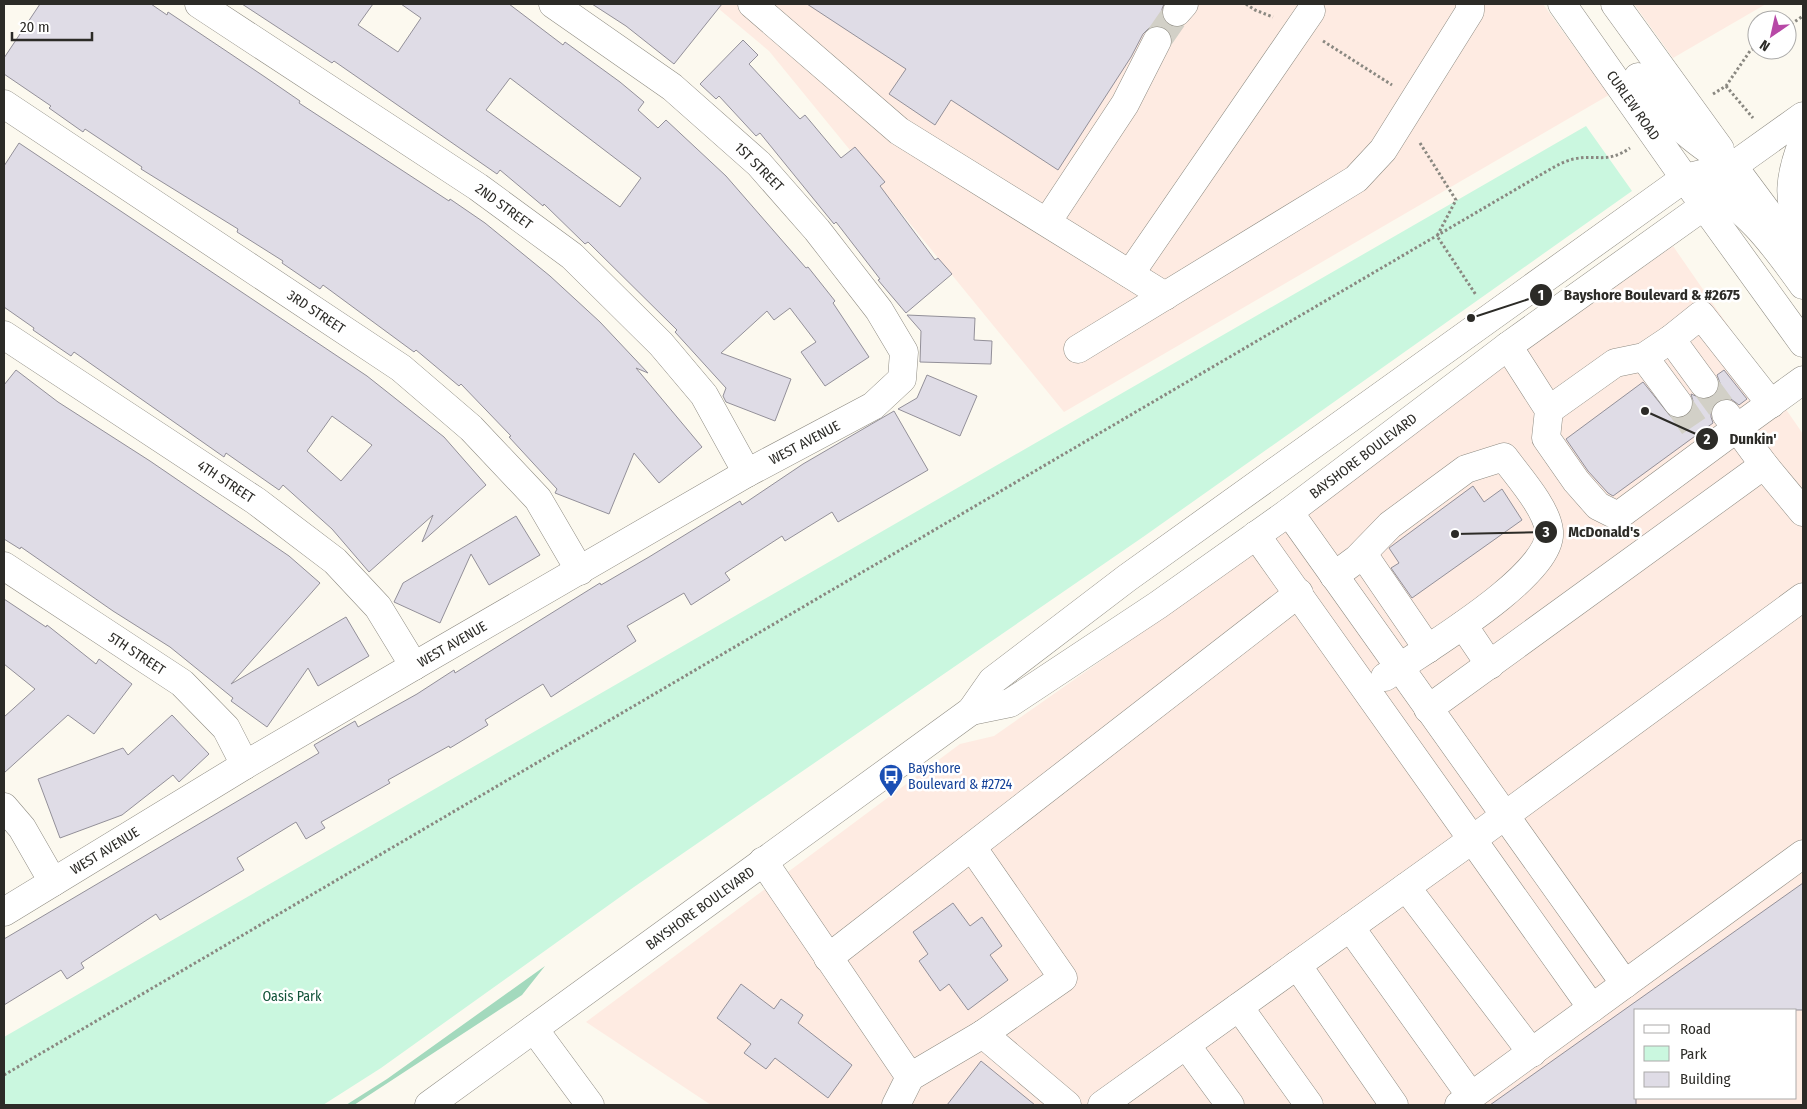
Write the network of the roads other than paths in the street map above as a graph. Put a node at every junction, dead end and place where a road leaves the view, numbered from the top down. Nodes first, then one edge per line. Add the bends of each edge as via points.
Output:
1 (199, 4) edge
2 (553, 4) edge
3 (752, 4) edge
4 (1470, 4) edge
5 (1562, 4) edge
6 (1586, 4) edge
7 (1615, 4) edge
8 (1309, 6) edge
9 (1157, 41) tunnel mouth
10 (4, 104) edge
11 (1803, 116) edge
12 (1803, 141) edge
13 (1733, 166) junction
14 (1685, 178) junction
15 (1710, 198) junction
16 (1047, 222) junction
17 (1803, 234) edge
18 (1803, 260) edge
19 (1130, 274) junction
20 (1803, 285) edge
21 (1165, 296) junction
22 (4, 335) edge
23 (1671, 339) junction
24 (1803, 343) edge
25 (1508, 346) junction
26 (1078, 349) dead end
27 (1644, 357) junction
28 (902, 379) joint
29 (1803, 380) edge
30 (1704, 384) tunnel mouth
31 (1678, 403) tunnel mouth
32 (1771, 404) junction
33 (1549, 410) junction
34 (1731, 421) junction
35 (1764, 465) junction
36 (747, 473) junction
37 (1289, 512) junction
38 (1803, 512) edge
39 (1256, 534) junction
40 (1363, 554) junction
41 (4, 566) edge
42 (580, 571) junction
43 (1334, 576) junction
44 (1299, 593) junction
45 (1803, 597) edge
46 (1463, 625) junction
47 (1428, 648) junction
48 (1490, 665) junction
49 (414, 666) junction
50 (1399, 667) junction
51 (1367, 689) junction
52 (1428, 710) junction
53 (971, 711) junction
54 (245, 765) junction
55 (4, 807) edge
56 (1504, 814) junction
57 (1473, 839) junction
58 (972, 847) junction
59 (1803, 854) edge
60 (762, 861) junction
61 (53, 882) junction
62 (1406, 887) junction
63 (4, 912) edge
64 (1350, 927) junction
65 (828, 958) junction
66 (1297, 965) junction
67 (1625, 984) junction
68 (1239, 1007) junction
69 (1592, 1008) junction
70 (534, 1029) junction
71 (983, 1034) junction
72 (1186, 1045) junction
73 (1532, 1053) junction
74 (910, 1077) junction
75 (1465, 1101) edge
76 (430, 1105) edge
77 (590, 1105) edge
78 (896, 1105) edge
79 (1066, 1105) edge
80 (1102, 1105) edge
81 (1230, 1105) edge
82 (1309, 1105) edge
83 (1394, 1105) edge

1 - 36 street, 2ND STREET via 478,187 572,256 661,344 704,395
2 - 28 street, 1ST STREET via 672,87 759,164 818,230 879,310 904,352
3 - 16 street via 899,131
4 - 21 street via 1470,10 1383,150 1356,179
5 - 14 street, CURLEW ROAD
6 - 13 street via 1672,121 1697,143
7 - 13 street
8 - 19 street
9 - 16 street via 1125,104
10 - 42 street, 3RD STREET via 401,368 472,428 538,499
11 - 13 street, BAYSHORE BOULEVARD
12 - 17 street via 1793,167 1790,196 1795,220
13 - 14 street, BAYSHORE BOULEVARD
13 - 15 street, BAYSHORE BOULEVARD
13 - 18 street
14 - 15 street, CURLEW ROAD
14 - 53 street, BAYSHORE BOULEVARD via 1127,578 992,681
15 - 20 street via 1770,238
15 - 24 street
15 - 25 street, BAYSHORE BOULEVARD
16 - 19 street
19 - 21 street
21 - 26 street
22 - 49 street, 4TH STREET via 256,501 335,561 378,607
23 - 27 street
23 - 30 street
23 - 32 street via 1701,315
25 - 33 street
25 - 37 street, BAYSHORE BOULEVARD
27 - 31 street
27 - 33 street via 1615,363
28 - 36 street, WEST AVENUE via 873,406
29 - 32 street
32 - 34 street
33 - 34 street via 1546,438 1598,506 1618,516
34 - 35 street
35 - 38 street
35 - 48 street
36 - 42 street, WEST AVENUE
37 - 39 street, BAYSHORE BOULEVARD
37 - 43 street
39 - 44 street
39 - 53 street, BAYSHORE BOULEVARD via 1158,605 1010,703
40 - 43 street
40 - 46 street via 1390,525 1466,469 1504,456 1537,501 1549,531 1545,552 1511,587
40 - 47 street
41 - 54 street, 5TH STREET via 182,683 226,728
42 - 49 street, WEST AVENUE
43 - 50 street
44 - 51 street
44 - 58 street
45 - 56 street
46 - 47 street
46 - 48 street
47 - 50 street
48 - 52 street
49 - 54 street, WEST AVENUE
50 - 51 street
50 - 52 street
51 - 57 street
52 - 56 street
53 - 60 street, BAYSHORE BOULEVARD
54 - 61 street, WEST AVENUE
55 - 61 street via 22,828
56 - 57 street
56 - 67 street
57 - 62 street
57 - 69 street
58 - 65 street
58 - 71 street via 1063,978
59 - 67 street
60 - 65 street
60 - 70 street, BAYSHORE BOULEVARD
61 - 63 street, WEST AVENUE
62 - 64 street
62 - 73 street
64 - 66 street
64 - 75 street
65 - 74 street
66 - 68 street
66 - 83 street
67 - 69 street
68 - 72 street
68 - 82 street
69 - 73 street
70 - 76 street, BAYSHORE BOULEVARD
70 - 77 street
71 - 74 street
71 - 79 street
72 - 80 street
72 - 81 street
73 - 75 street
74 - 78 street

